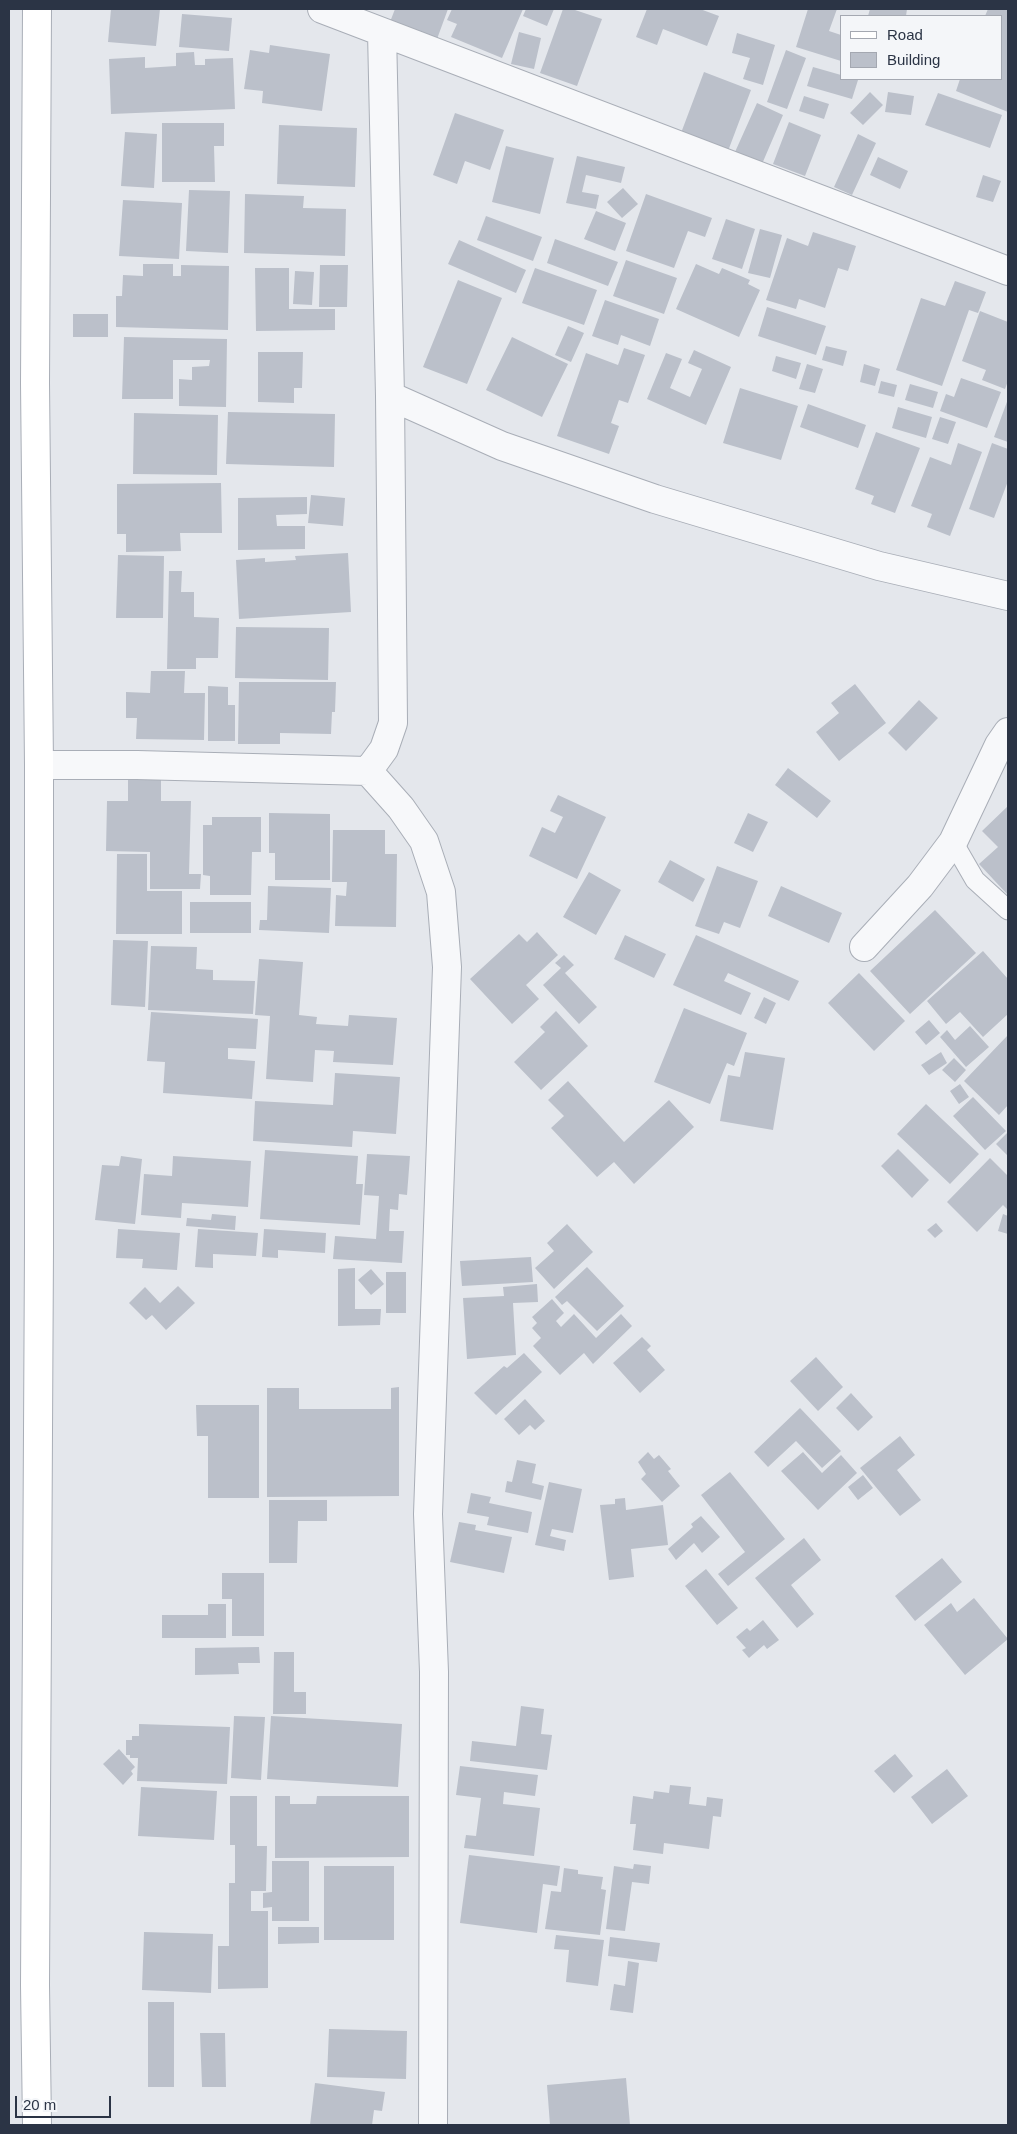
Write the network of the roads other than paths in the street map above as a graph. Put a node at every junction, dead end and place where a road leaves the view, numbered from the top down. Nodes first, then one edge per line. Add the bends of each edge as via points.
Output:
1 (37, 9) edge
2 (322, 9) edge
3 (382, 32) junction
4 (1008, 271) edge
5 (390, 396) junction
6 (1008, 596) edge
7 (1008, 732) edge
8 (39, 765) junction
9 (368, 770) junction
10 (953, 842) junction
11 (1008, 910) edge
12 (864, 947) dead end
13 (37, 2125) edge
14 (433, 2125) edge

1 - 8 main road via 35,383
2 - 3 street
3 - 4 street
3 - 5 street
5 - 6 street via 502,446 655,500 879,566
5 - 9 street via 393,723 384,749
7 - 10 street
8 - 9 street
8 - 13 main road
9 - 14 street via 424,841 441,892 447,967 428,1514 434,1672
10 - 11 lane via 975,880
10 - 12 street via 920,886

